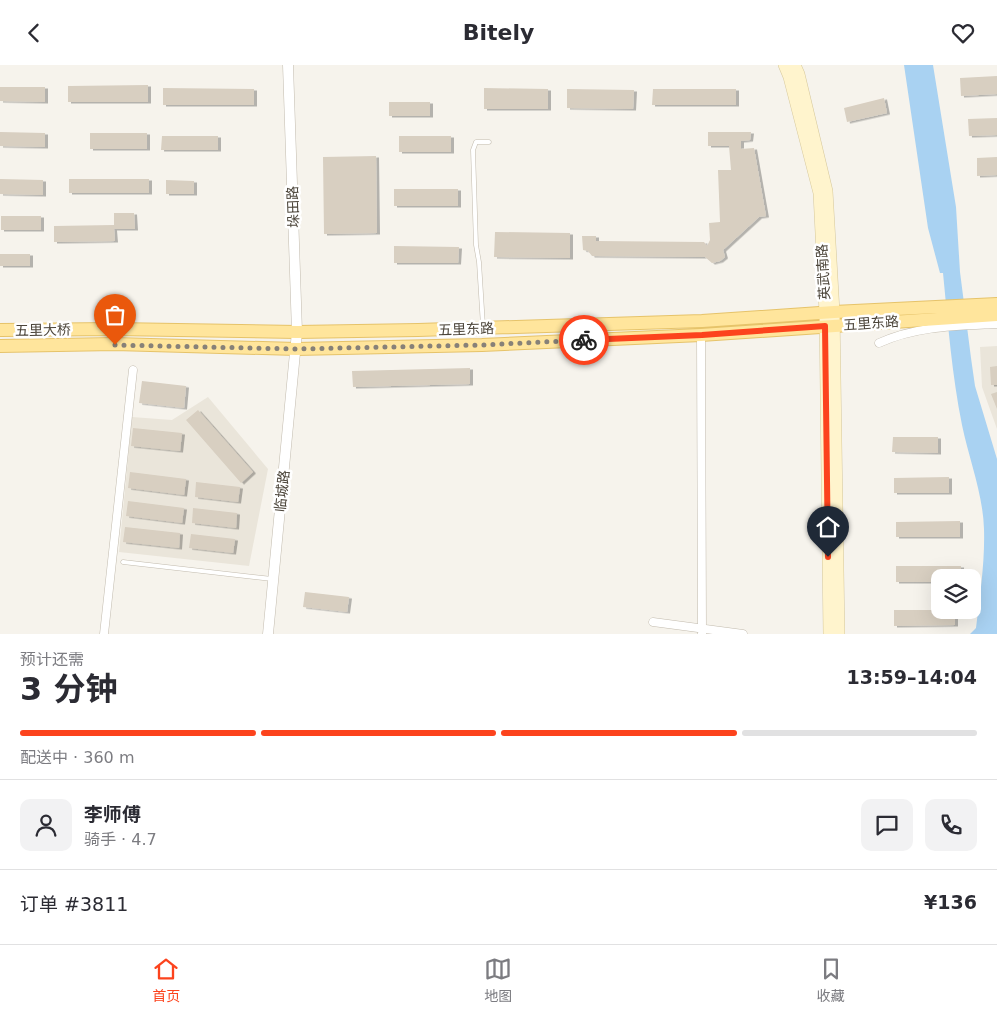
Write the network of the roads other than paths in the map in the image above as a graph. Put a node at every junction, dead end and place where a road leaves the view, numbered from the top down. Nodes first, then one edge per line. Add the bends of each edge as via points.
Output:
1 (288, 65) edge
2 (784, 65) edge
3 (795, 65) edge
4 (489, 142) dead end
5 (997, 304) edge
6 (829, 312) junction
7 (919, 314) junction
8 (976, 315) junction
9 (997, 315) edge
10 (997, 324) edge
11 (830, 326) junction
12 (483, 328) junction
13 (115, 329) joint
14 (0, 330) edge
15 (297, 332) junction
16 (702, 335) junction
17 (879, 343) dead end
18 (115, 345) joint
19 (0, 346) edge
20 (296, 349) junction
21 (133, 370) dead end
22 (123, 562) dead end
23 (273, 579) junction
24 (653, 621) dead end
25 (702, 632) edge
26 (104, 634) edge
27 (268, 634) edge
28 (743, 634) edge
29 (829, 634) edge
30 (840, 634) edge

1 - 15 street, 垛田路
2 - 6 main road, 英武南路 via 819,193
3 - 6 main road, 英武南路 via 827,191
4 - 12 lane via 476,142 474,150 476,245 480,262
5 - 8 main road, 五里东路
6 - 7 main road, 五里东路
6 - 11 main road, 英武南路
6 - 12 main road, 五里东路 via 702,321
7 - 8 main road, 五里东路
7 - 11 main road, 五里东路
8 - 9 main road, 五里东路
8 - 10 street
8 - 17 street via 895,335
11 - 16 main road, 五里东路
11 - 29 main road, 英武南路
11 - 30 main road, 英武南路
12 - 15 main road, 五里东路
13 - 14 main road, 五里大桥
13 - 15 main road, 五里东路
15 - 20 street, 垛田路
16 - 20 main road, 五里东路
16 - 25 street
18 - 19 main road, 五里大桥
18 - 20 main road, 五里东路
20 - 23 street, 临城路
21 - 26 street
22 - 23 lane
23 - 27 street, 临城路
24 - 25 street
25 - 28 street

